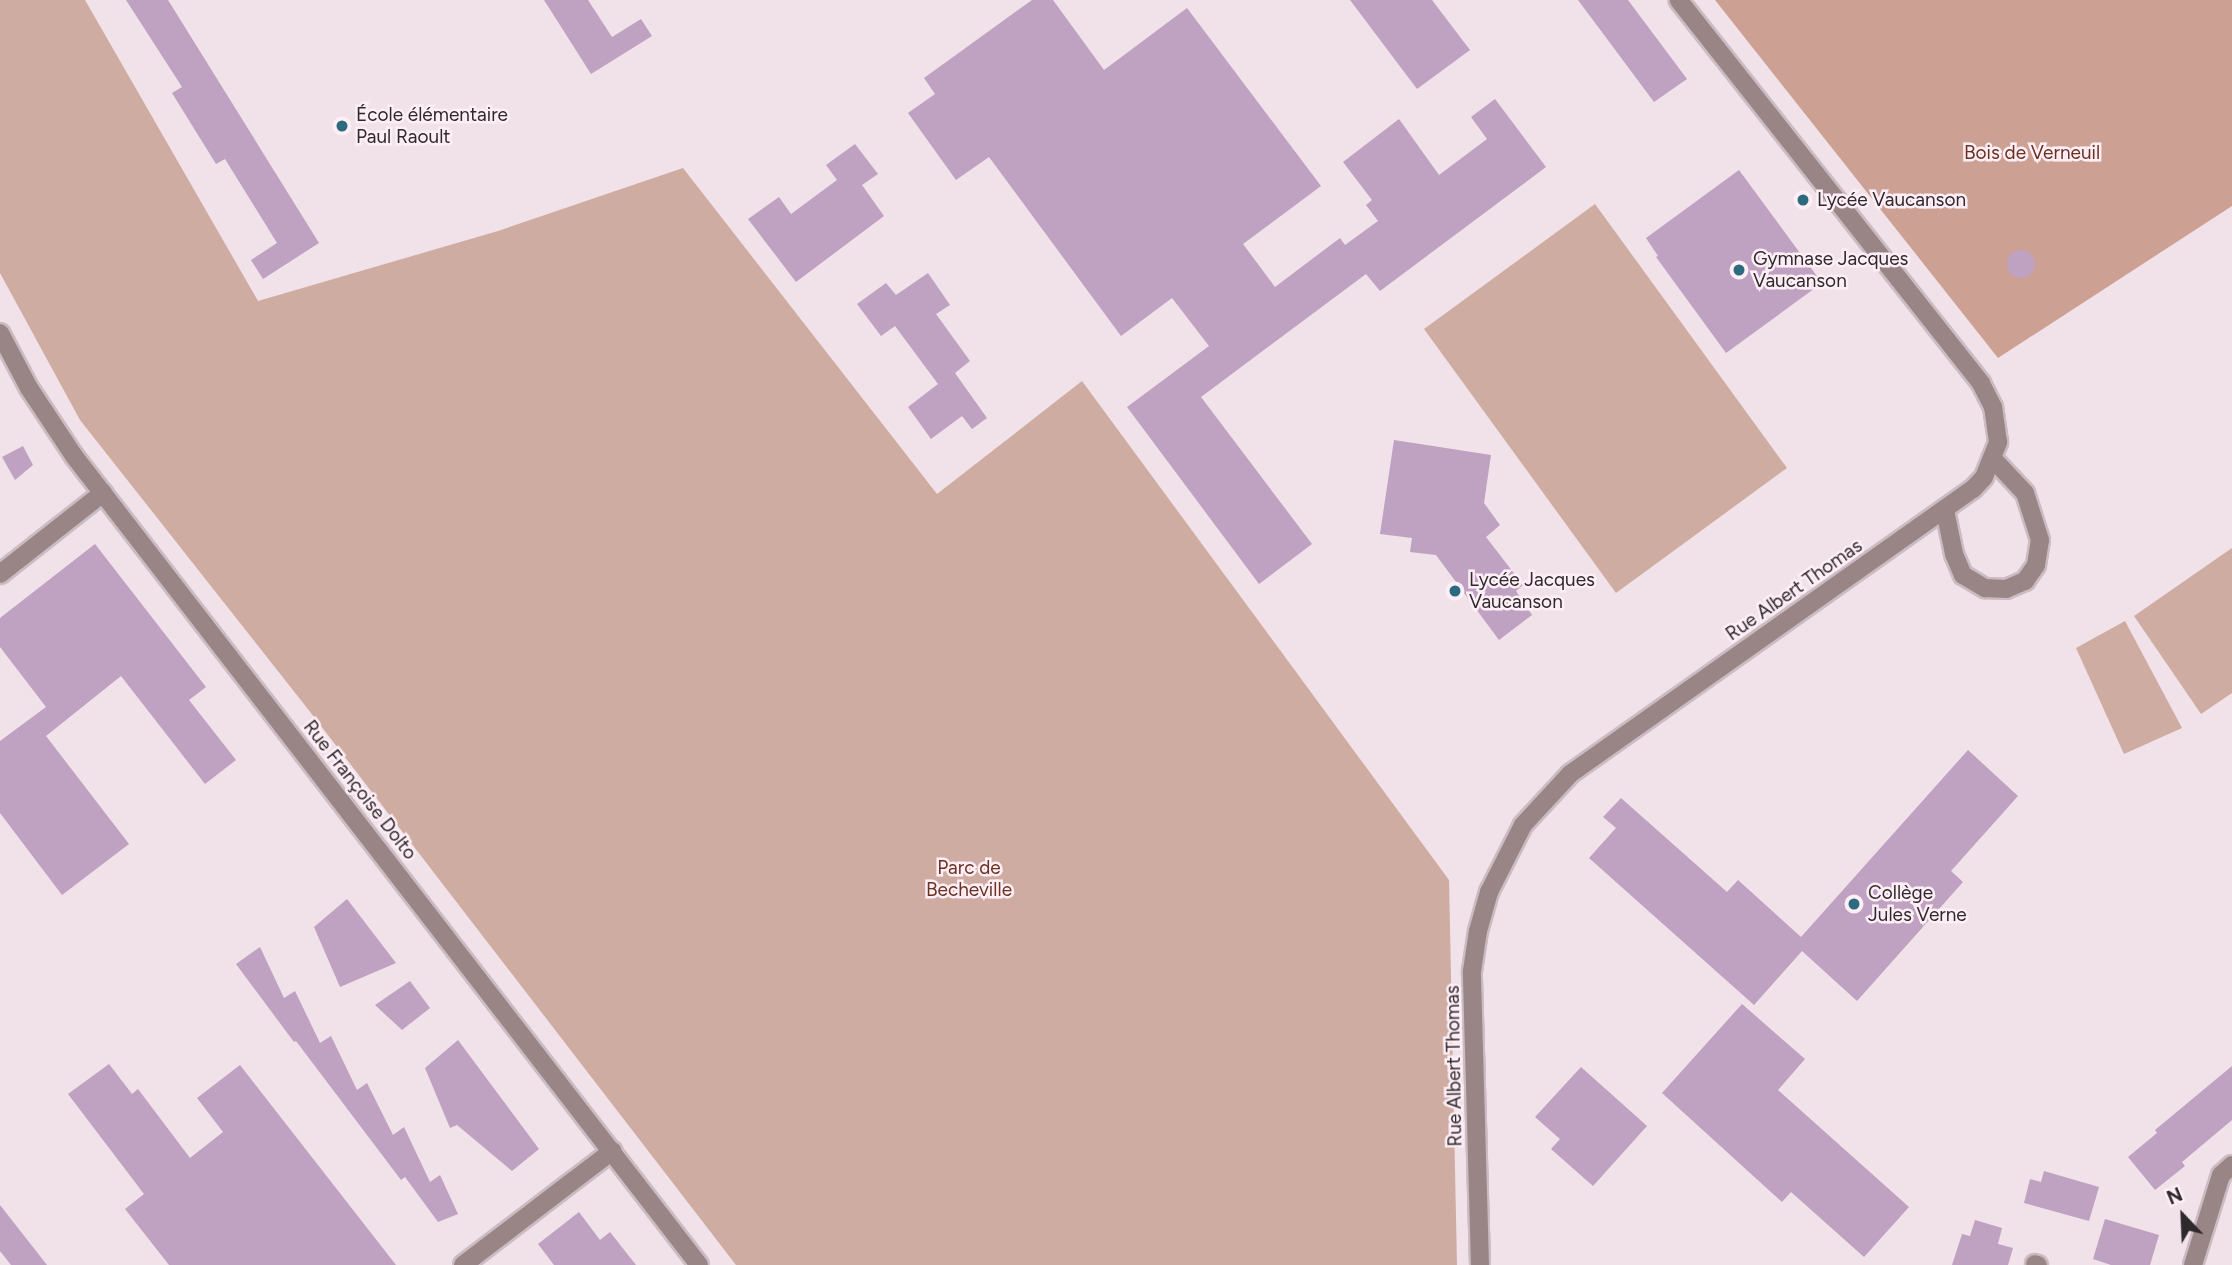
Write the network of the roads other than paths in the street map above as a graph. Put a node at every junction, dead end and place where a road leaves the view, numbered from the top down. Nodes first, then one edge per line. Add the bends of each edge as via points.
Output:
1 (1678, 0) edge
2 (0, 332) edge
3 (1993, 459) junction
4 (103, 493) junction
5 (1945, 510) junction
6 (0, 574) edge
7 (612, 1152) junction
8 (2232, 1165) edge
9 (463, 1265) edge
10 (699, 1265) edge
11 (1480, 1265) edge
12 (2193, 1265) edge

1 - 3 street, Rue Albert Thomas via 1981,383 1997,424
2 - 4 street, Rue Françoise Dolto via 29,388
3 - 5 street, Rue Albert Thomas via 1973,489
3 - 5 street via 2025,493 2040,540 2036,565 2025,581 2006,589 1985,588 1964,575 1954,554
4 - 6 street
4 - 7 street, Rue Françoise Dolto
5 - 11 street, Rue Albert Thomas via 1570,774 1523,825 1489,892 1472,971
7 - 9 street
7 - 10 street, Rue Françoise Dolto
8 - 12 street via 2221,1175

